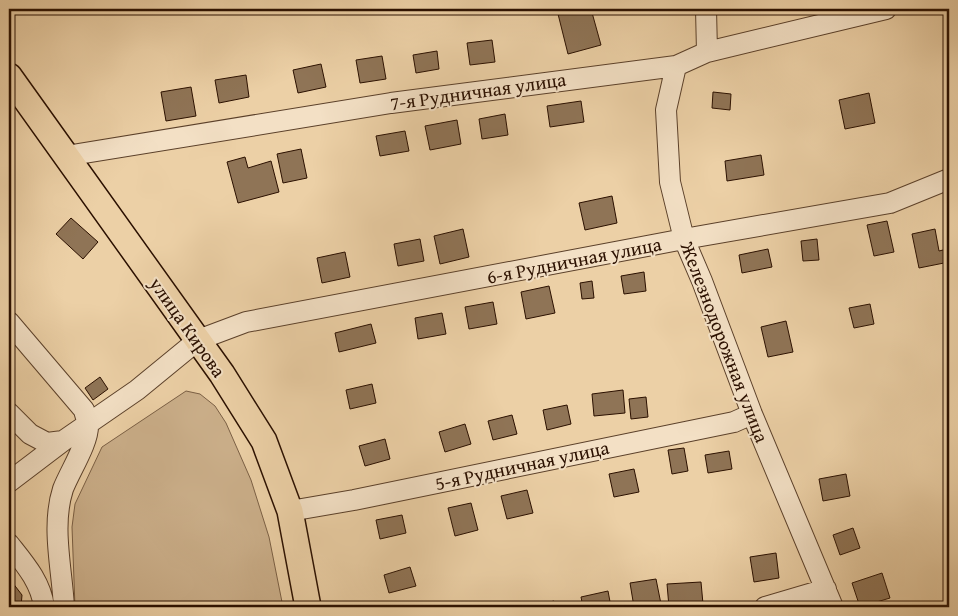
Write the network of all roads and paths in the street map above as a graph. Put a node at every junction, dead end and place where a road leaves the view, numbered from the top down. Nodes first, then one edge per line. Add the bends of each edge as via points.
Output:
1 (706, 9) edge
2 (886, 9) edge
3 (707, 52) junction
4 (676, 66) junction
5 (9, 76) edge
6 (66, 156) junction
7 (949, 179) edge
8 (684, 239) junction
9 (9, 322) edge
10 (198, 340) junction
11 (9, 413) edge
12 (752, 414) junction
13 (88, 425) junction
14 (63, 442) junction
15 (9, 482) edge
16 (290, 511) junction
17 (9, 544) edge
18 (830, 598) edge
19 (44, 607) edge
20 (64, 607) edge
21 (308, 607) edge
22 (765, 607) edge

1 - 3 street
2 - 3 street, 7-я Рудничная улица
3 - 4 street, 7-я Рудничная улица
4 - 6 street, 7-я Рудничная улица via 391,103
4 - 8 street, Железнодорожная улица via 666,110 670,182
5 - 6 main road, улица Кирова
6 - 10 main road, улица Кирова
7 - 8 street, 6-я Рудничная улица via 890,203
8 - 10 street, 6-я Рудничная улица via 246,322
8 - 12 street, Железнодорожная улица
9 - 13 street via 84,410
10 - 13 street, 6-я Рудничная улица
10 - 16 main road, улица Кирова via 264,441
11 - 14 street via 30,434 47,443
12 - 16 street, 5-я Рудничная улица via 734,422
12 - 18 street, Железнодорожная улица
13 - 14 street, 6-я Рудничная улица
13 - 20 street via 86,439 68,476 60,504 58,528
14 - 15 street, 6-я Рудничная улица
16 - 21 main road, улица Кирова
17 - 19 street via 33,575
18 - 22 street

